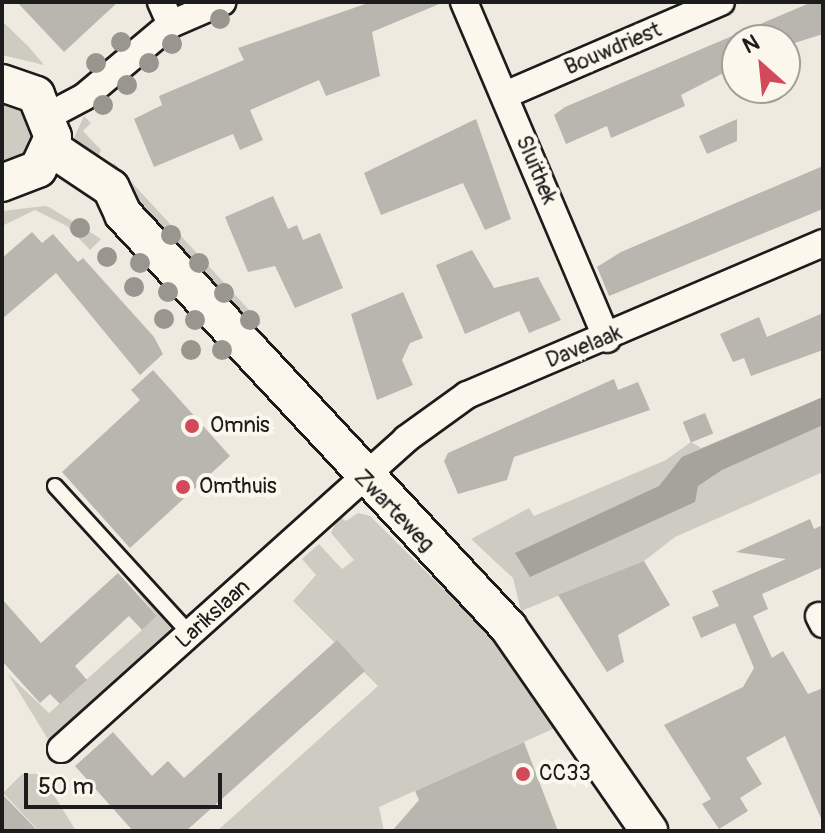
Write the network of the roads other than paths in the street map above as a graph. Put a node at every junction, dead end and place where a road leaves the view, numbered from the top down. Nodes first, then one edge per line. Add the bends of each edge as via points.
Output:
1 (222, 2) edge
2 (464, 2) edge
3 (721, 2) edge
4 (166, 13) edge
5 (2, 83) edge
6 (505, 95) junction
7 (46, 144) junction
8 (2, 183) edge
9 (823, 243) edge
10 (607, 339) junction
11 (363, 479) junction
12 (55, 486) dead end
13 (190, 634) junction
14 (61, 749) dead end
15 (649, 831) edge

1 - 4 street
2 - 6 street, Sluithek
3 - 6 street, Bouwdriest
4 - 7 street
5 - 7 street, Zwarteweg via 26,88
6 - 10 street, Sluithek
7 - 8 street
7 - 11 street, Zwarteweg via 98,209 117,208
9 - 10 street, Davelaak
10 - 11 street, Davelaak via 467,395
11 - 13 street, Larikslaan
11 - 15 street, Zwarteweg via 508,627
12 - 13 lane
13 - 14 street, Larikslaan

